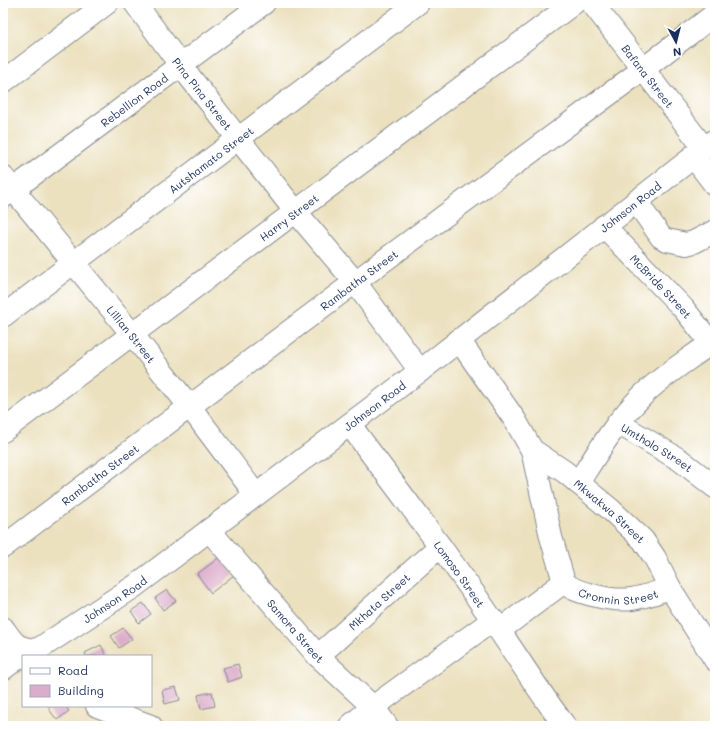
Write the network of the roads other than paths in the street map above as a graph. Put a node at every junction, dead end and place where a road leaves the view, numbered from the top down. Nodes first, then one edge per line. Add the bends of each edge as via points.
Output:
1 (107, 3) edge
2 (135, 3) edge
3 (264, 3) edge
4 (418, 3) edge
5 (574, 3) edge
6 (592, 3) edge
7 (715, 14) edge
8 (181, 66) junction
9 (642, 70) junction
10 (3, 82) edge
11 (238, 139) junction
12 (704, 148) edge
13 (715, 185) edge
14 (6, 188) edge
15 (636, 201) junction
16 (296, 212) junction
17 (604, 226) junction
18 (715, 230) edge
19 (73, 264) junction
20 (355, 282) junction
21 (3, 316) edge
22 (132, 334) junction
23 (459, 340) junction
24 (713, 346) edge
25 (420, 371) junction
26 (190, 407) junction
27 (618, 423) junction
28 (350, 425) junction
29 (3, 431) edge
30 (532, 450) junction
31 (578, 483) junction
32 (715, 487) edge
33 (256, 495) junction
34 (209, 530) junction
35 (3, 546) edge
36 (440, 546) junction
37 (564, 582) junction
38 (670, 588) junction
39 (496, 625) junction
40 (3, 628) edge
41 (32, 655) edge
42 (318, 656) junction
43 (714, 656) edge
44 (22, 658) edge
45 (3, 668) edge
46 (100, 707) edge
47 (373, 707) junction
48 (151, 726) edge
49 (350, 726) edge
50 (387, 726) edge
51 (565, 726) edge

1 - 10 street
2 - 8 street, Pina Pina Street
3 - 8 street, Rebellion Road
4 - 11 street, Autshamato Street
5 - 16 street, Harry Street
6 - 9 street, Bafana Street
7 - 9 street, Rambatha Street
8 - 11 street, Pina Pina Street
8 - 14 street, Rebellion Road
9 - 12 street, Bafana Street
9 - 20 street, Rambatha Street
11 - 16 street, Pina Pina Street
11 - 19 street, Autshamato Street
12 - 13 street, Bafana Street
12 - 15 street, Johnson Road
14 - 19 street, Lillian Street
15 - 17 street, Johnson Road
15 - 18 street via 661,237 667,240 686,244
16 - 20 street, Pina Pina Street
16 - 22 street, Harry Street
17 - 23 street, Johnson Road
17 - 24 street, McBride Street via 683,308
19 - 21 street, Autshamato Street
19 - 22 street, Lillian Street
20 - 25 street, Pina Pina Street
20 - 26 street, Rambatha Street
22 - 26 street, Lillian Street
22 - 29 street, Harry Street
23 - 25 street, Johnson Road
23 - 30 street, Mkwakwa Street via 515,420
24 - 27 street via 643,395
25 - 28 street, Johnson Road
26 - 33 street, Lillian Street
26 - 35 street, Rambatha Street
27 - 31 street
27 - 32 street, Umtholo Street via 680,460
28 - 33 street, Johnson Road
28 - 36 street, Lomoso Street
30 - 31 street, Mkwakwa Street
30 - 37 street, Mkwakwa Street via 551,537
31 - 38 street, Mkwakwa Street via 643,540
33 - 34 street, Johnson Road
34 - 41 street, Johnson Road via 135,586
34 - 42 street, Samora Street
36 - 39 street, Lomoso Street
36 - 42 street, Mkhata Street
37 - 38 street, Cronnin Street via 579,591 624,601
37 - 39 street, Cronnin Street
38 - 43 street, Cronnin Street
39 - 47 street, Cronnin Street
39 - 51 street, Lomoso Street
40 - 41 street via 17,646
42 - 47 street, Samora Street
44 - 45 street, Johnson Road
46 - 48 street
47 - 49 street, Cronnin Street
47 - 50 street, Samora Street

